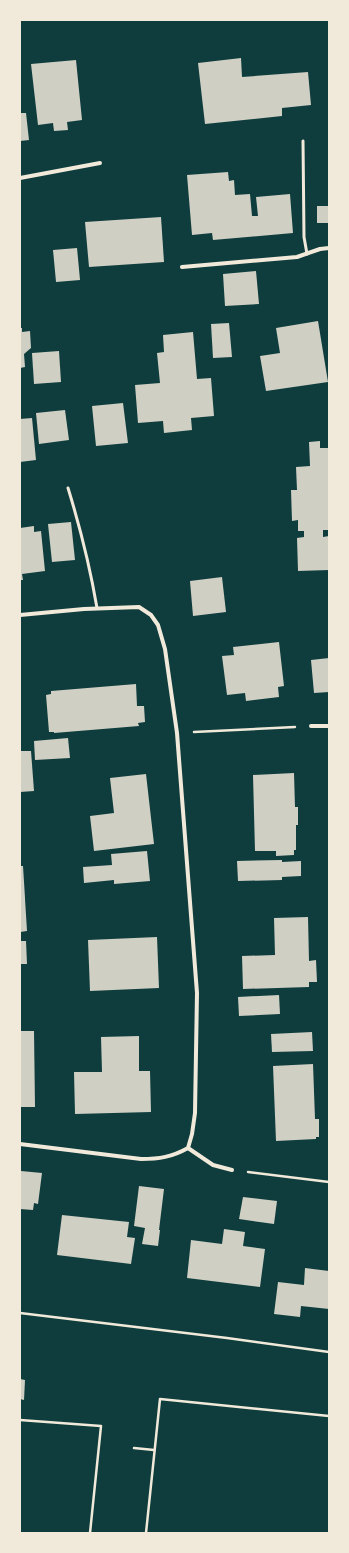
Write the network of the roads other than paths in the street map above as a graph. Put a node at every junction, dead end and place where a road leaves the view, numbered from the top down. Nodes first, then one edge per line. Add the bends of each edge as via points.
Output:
1 (302, 141) dead end
2 (100, 163) dead end
3 (20, 178) edge
4 (329, 248) edge
5 (307, 254) junction
6 (182, 267) dead end
7 (68, 488) dead end
8 (97, 608) junction
9 (20, 615) edge
10 (311, 726) road end
11 (329, 726) edge
12 (20, 1144) edge
13 (188, 1148) junction
14 (232, 1170) road end

1 - 5 lane via 304,237
2 - 3 street
4 - 5 street
5 - 6 street
7 - 8 lane
8 - 9 street
8 - 13 street via 139,607 151,615 158,624 165,649 177,733 197,993 195,1113
10 - 11 street
12 - 13 street via 142,1159 160,1159 176,1155
13 - 14 street via 213,1165

